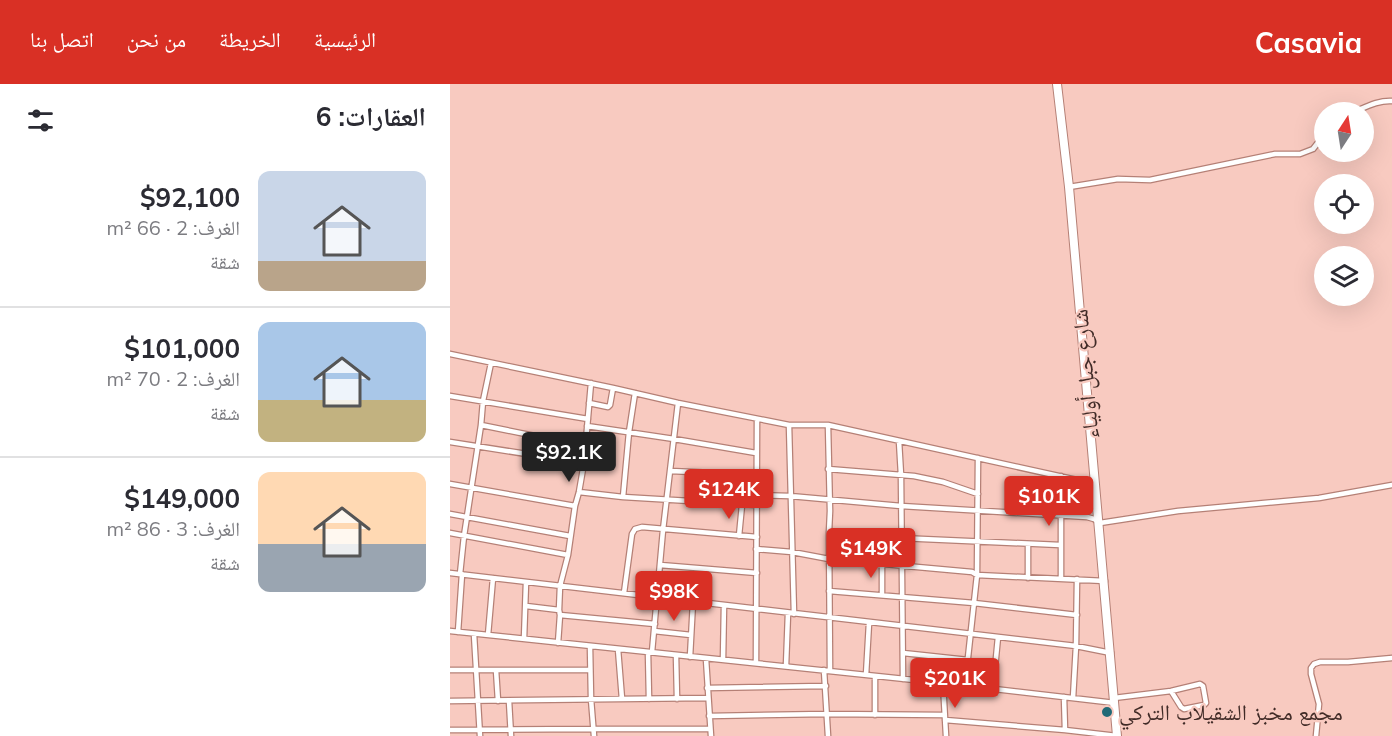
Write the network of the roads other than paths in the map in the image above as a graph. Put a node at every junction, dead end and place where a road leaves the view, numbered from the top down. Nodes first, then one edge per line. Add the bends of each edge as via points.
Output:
1 (1057, 84) edge
2 (1392, 101) edge
3 (1374, 104) edge
4 (1314, 147) edge
5 (1069, 187) junction
6 (450, 354) edge
7 (491, 363) junction
8 (591, 383) junction
9 (614, 388) junction
10 (635, 393) junction
11 (450, 396) edge
12 (483, 401) junction
13 (678, 403) junction
14 (589, 404) junction
15 (588, 419) junction
16 (758, 419) junction
17 (828, 424) junction
18 (481, 425) junction
19 (587, 426) junction
20 (789, 426) junction
21 (629, 432) junction
22 (533, 436) junction
23 (674, 439) junction
24 (899, 441) junction
25 (450, 443) edge
26 (567, 443) junction
27 (477, 446) junction
28 (585, 446) junction
29 (756, 453) junction
30 (529, 454) junction
31 (978, 458) junction
32 (565, 460) junction
33 (584, 463) junction
34 (828, 469) junction
35 (671, 471) junction
36 (756, 475) junction
37 (901, 475) junction
38 (1061, 476) junction
39 (450, 483) edge
40 (1095, 484) junction
41 (1392, 485) edge
42 (471, 488) junction
43 (579, 492) junction
44 (978, 494) junction
45 (757, 495) junction
46 (790, 496) junction
47 (622, 497) junction
48 (829, 499) junction
49 (667, 500) junction
50 (742, 505) junction
51 (757, 505) junction
52 (575, 506) junction
53 (901, 506) junction
54 (978, 511) junction
55 (450, 513) edge
56 (1060, 516) junction
57 (467, 517) junction
58 (1100, 523) junction
59 (663, 530) junction
60 (828, 532) junction
61 (450, 533) edge
62 (464, 536) junction
63 (570, 536) junction
64 (739, 536) junction
65 (757, 537) junction
66 (900, 538) junction
67 (978, 542) junction
68 (1028, 544) junction
69 (1060, 545) junction
70 (756, 549) junction
71 (792, 552) junction
72 (568, 555) junction
73 (829, 559) junction
74 (882, 564) junction
75 (660, 566) junction
76 (901, 566) junction
77 (450, 573) edge
78 (757, 573) junction
79 (461, 574) junction
80 (976, 575) junction
81 (493, 578) junction
82 (1028, 578) junction
83 (1061, 578) junction
84 (1077, 579) junction
85 (1105, 581) junction
86 (526, 582) junction
87 (560, 586) junction
88 (829, 591) junction
89 (624, 593) junction
90 (882, 594) junction
91 (902, 596) junction
92 (658, 598) junction
93 (693, 602) junction
94 (974, 603) junction
95 (724, 604) junction
96 (526, 606) junction
97 (756, 609) junction
98 (560, 613) junction
99 (791, 613) junction
100 (1077, 615) junction
101 (830, 618) junction
102 (869, 622) junction
103 (655, 624) junction
104 (902, 626) junction
105 (450, 631) edge
106 (654, 631) junction
107 (458, 632) junction
108 (474, 634) junction
109 (971, 634) junction
110 (488, 635) junction
111 (691, 635) junction
112 (998, 637) junction
113 (524, 639) junction
114 (558, 643) junction
115 (590, 646) junction
116 (1076, 646) junction
117 (618, 649) junction
118 (650, 652) junction
119 (903, 653) junction
120 (1111, 653) junction
121 (676, 655) junction
122 (690, 657) junction
123 (1392, 658) edge
124 (706, 659) junction
125 (723, 660) junction
126 (968, 660) junction
127 (756, 663) junction
128 (786, 666) junction
129 (476, 669) junction
130 (450, 670) edge
131 (496, 670) junction
132 (589, 670) junction
133 (827, 671) junction
134 (866, 675) junction
135 (875, 676) junction
136 (903, 679) junction
137 (943, 683) junction
138 (825, 686) junction
139 (965, 686) junction
140 (707, 688) junction
141 (993, 689) junction
142 (1171, 691) junction
143 (1064, 697) junction
144 (708, 698) junction
145 (1073, 698) junction
146 (591, 699) junction
147 (622, 699) junction
148 (649, 699) junction
149 (677, 699) junction
150 (478, 700) junction
151 (450, 701) edge
152 (498, 701) junction
153 (509, 701) junction
154 (1114, 701) junction
155 (827, 714) junction
156 (875, 715) junction
157 (709, 716) junction
158 (945, 718) junction
159 (510, 729) junction
160 (594, 729) junction
161 (710, 729) junction
162 (450, 730) edge
163 (1065, 730) junction
164 (480, 733) edge
165 (511, 736) edge
166 (594, 736) edge
167 (711, 736) edge
168 (828, 736) edge
169 (946, 736) edge
170 (1117, 736) edge
171 (1316, 736) edge

1 - 5 highway, شارع جبل أولياء
2 - 3 street
4 - 5 street via 1300,154 1275,154 1150,180 1118,179
5 - 40 highway, شارع جبل أولياء
6 - 7 street
7 - 8 street
7 - 12 street
8 - 9 street
8 - 14 street
9 - 10 street
9 - 14 street via 609,406
10 - 13 street
10 - 21 street
11 - 12 street
12 - 15 street
12 - 18 street
13 - 16 street
13 - 23 street
14 - 15 street
15 - 19 street
16 - 20 street
16 - 29 street
17 - 20 street
17 - 24 street
17 - 34 street
18 - 22 street
18 - 27 street
19 - 21 street
19 - 28 street
20 - 46 street
21 - 23 street
21 - 47 street
22 - 26 street
22 - 30 street
23 - 29 street
23 - 35 street
24 - 31 street
24 - 37 street
25 - 27 street
26 - 28 street
26 - 32 street
27 - 30 street
27 - 42 street
28 - 33 street
29 - 36 street
30 - 32 street
31 - 38 street
31 - 44 street
32 - 33 street
33 - 43 street
34 - 37 street
34 - 48 street
35 - 36 street
35 - 49 street
36 - 45 street
37 - 44 street via 943,482
37 - 53 street
38 - 40 street
38 - 56 street
39 - 42 street
40 - 58 highway, شارع جبل أولياء
41 - 58 street via 1319,498 1178,511
42 - 52 street
42 - 57 street
43 - 47 street
43 - 52 street
44 - 54 street
45 - 46 street
45 - 51 street
46 - 48 street
46 - 71 street
47 - 49 street
48 - 53 street
48 - 60 street
49 - 50 street
49 - 59 street
50 - 51 street
50 - 64 street
51 - 65 street
52 - 63 street
53 - 54 street
53 - 66 street
54 - 56 street
54 - 67 street
55 - 57 street
56 - 58 street via 1087,517
56 - 69 street
57 - 62 street
57 - 63 street
58 - 85 highway, شارع جبل أولياء
59 - 64 street
59 - 75 street
59 - 89 street via 635,529
60 - 66 street
60 - 73 street
61 - 62 street
62 - 72 street
62 - 79 street
63 - 72 street
64 - 65 street
65 - 70 street
66 - 67 street
66 - 76 street
67 - 68 street
67 - 80 street
68 - 69 street
68 - 82 street
69 - 83 street
70 - 71 street
70 - 78 street
71 - 73 street
71 - 99 street
72 - 87 street
73 - 74 street
73 - 88 street
74 - 76 street
74 - 90 street
75 - 78 street
75 - 92 street
76 - 80 street
76 - 91 street
77 - 79 street
78 - 97 street
79 - 81 street
79 - 107 street
80 - 82 street
80 - 94 street
81 - 86 street
81 - 110 street
82 - 83 street
83 - 84 street
84 - 85 street
84 - 100 street
85 - 120 highway, شارع جبل أولياء
86 - 87 street
86 - 96 street
87 - 89 street
87 - 98 street
88 - 90 street
88 - 101 street
89 - 92 street
90 - 91 street
91 - 94 street
91 - 104 street
92 - 93 street
92 - 103 street
93 - 95 street
93 - 111 street
94 - 100 street
94 - 109 street
95 - 97 street
95 - 125 street
96 - 98 street
96 - 113 street
97 - 99 street
97 - 127 street
98 - 103 street
98 - 114 street
99 - 101 street
99 - 128 street
100 - 116 street
101 - 102 street
101 - 133 street
102 - 104 street
102 - 134 street
103 - 106 street
104 - 109 street
104 - 119 street
105 - 107 street
106 - 111 street
106 - 118 street
107 - 108 street
108 - 110 street
108 - 129 street
109 - 112 street
109 - 126 street
110 - 113 street
111 - 122 street
112 - 116 street
112 - 141 street
113 - 114 street
114 - 115 street
115 - 117 street
115 - 132 street
116 - 120 street
116 - 145 street
117 - 118 street
117 - 147 street
118 - 121 street
118 - 148 street
119 - 126 street
119 - 136 street
120 - 154 highway, شارع جبل أولياء
121 - 122 street
121 - 149 street
122 - 124 street
123 - 171 street via 1314,664 1311,674 1318,704
124 - 125 street
124 - 140 street
125 - 127 street
126 - 139 street
127 - 128 street
128 - 133 street
129 - 130 street
129 - 131 street
129 - 150 street
131 - 132 street
131 - 152 street
132 - 146 street
133 - 134 street
133 - 138 street
134 - 135 street
135 - 136 street
135 - 156 street
136 - 137 street
137 - 139 street
137 - 158 street
138 - 140 street
138 - 155 street
139 - 141 street
140 - 144 street
141 - 143 street
142 - 142 street via 1200,684 1206,703 1184,709
142 - 154 street
143 - 145 street
143 - 163 street
144 - 149 street
144 - 157 street
145 - 154 street
146 - 147 street
146 - 153 street
146 - 160 street
147 - 148 street
148 - 149 street
150 - 151 street
150 - 152 street
150 - 164 street
152 - 153 street
153 - 159 street
154 - 170 highway, شارع جبل أولياء
155 - 156 street
155 - 157 street
155 - 168 street
156 - 158 street
157 - 161 street
158 - 163 street
158 - 169 street
159 - 160 street
159 - 164 street
159 - 165 street
160 - 161 street
160 - 166 street
161 - 167 street
162 - 164 street
163 - 170 street

